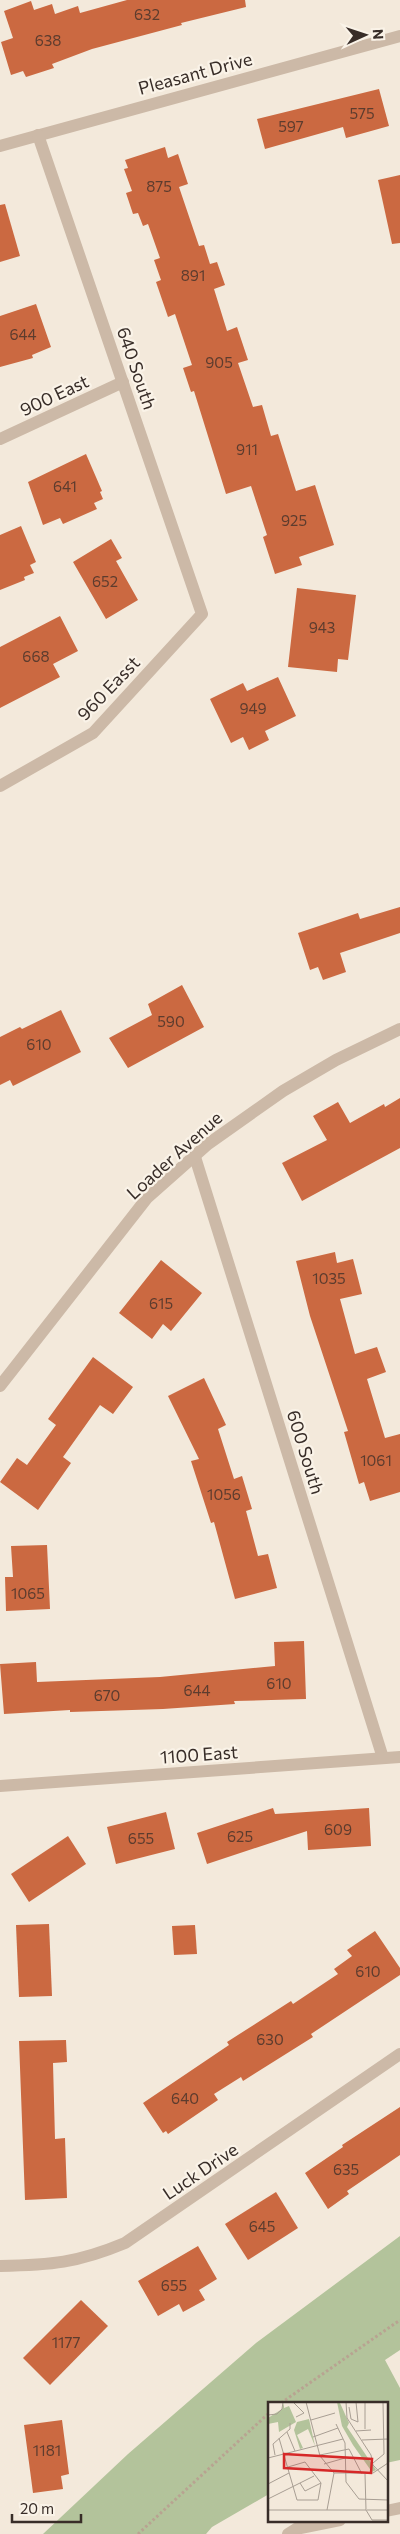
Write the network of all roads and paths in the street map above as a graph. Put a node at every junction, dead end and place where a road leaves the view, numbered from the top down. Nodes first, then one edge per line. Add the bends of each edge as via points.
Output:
1 (400, 36) edge
2 (38, 135) junction
3 (0, 146) edge
4 (124, 382) junction
5 (0, 439) edge
6 (202, 614) joint
7 (0, 786) edge
8 (400, 1029) edge
9 (195, 1156) junction
10 (0, 1386) edge
11 (400, 1757) edge
12 (383, 1758) junction
13 (0, 1786) edge
14 (400, 2054) edge
15 (0, 2266) edge
16 (400, 2320) edge
17 (282, 2402) edge
18 (268, 2414) edge
19 (330, 2522) edge
20 (138, 2534) edge
21 (288, 2534) edge

1 - 2 street, Pleasant Drive
2 - 3 street, Pleasant Drive
2 - 4 street, 640 South
4 - 5 street, 900 East
4 - 6 street, 640 South
6 - 7 street, 960 Easst via 93,732
8 - 9 street, Loader Avenue via 336,1060 283,1091
9 - 10 street, Loader Avenue via 147,1198
9 - 12 street, 600 South
11 - 12 street, 1100 East
12 - 13 street, 1100 East
14 - 15 street, Luck Drive via 125,2243 66,2263
16 - 17 path
18 - 20 path
19 - 21 street via 296,2529

